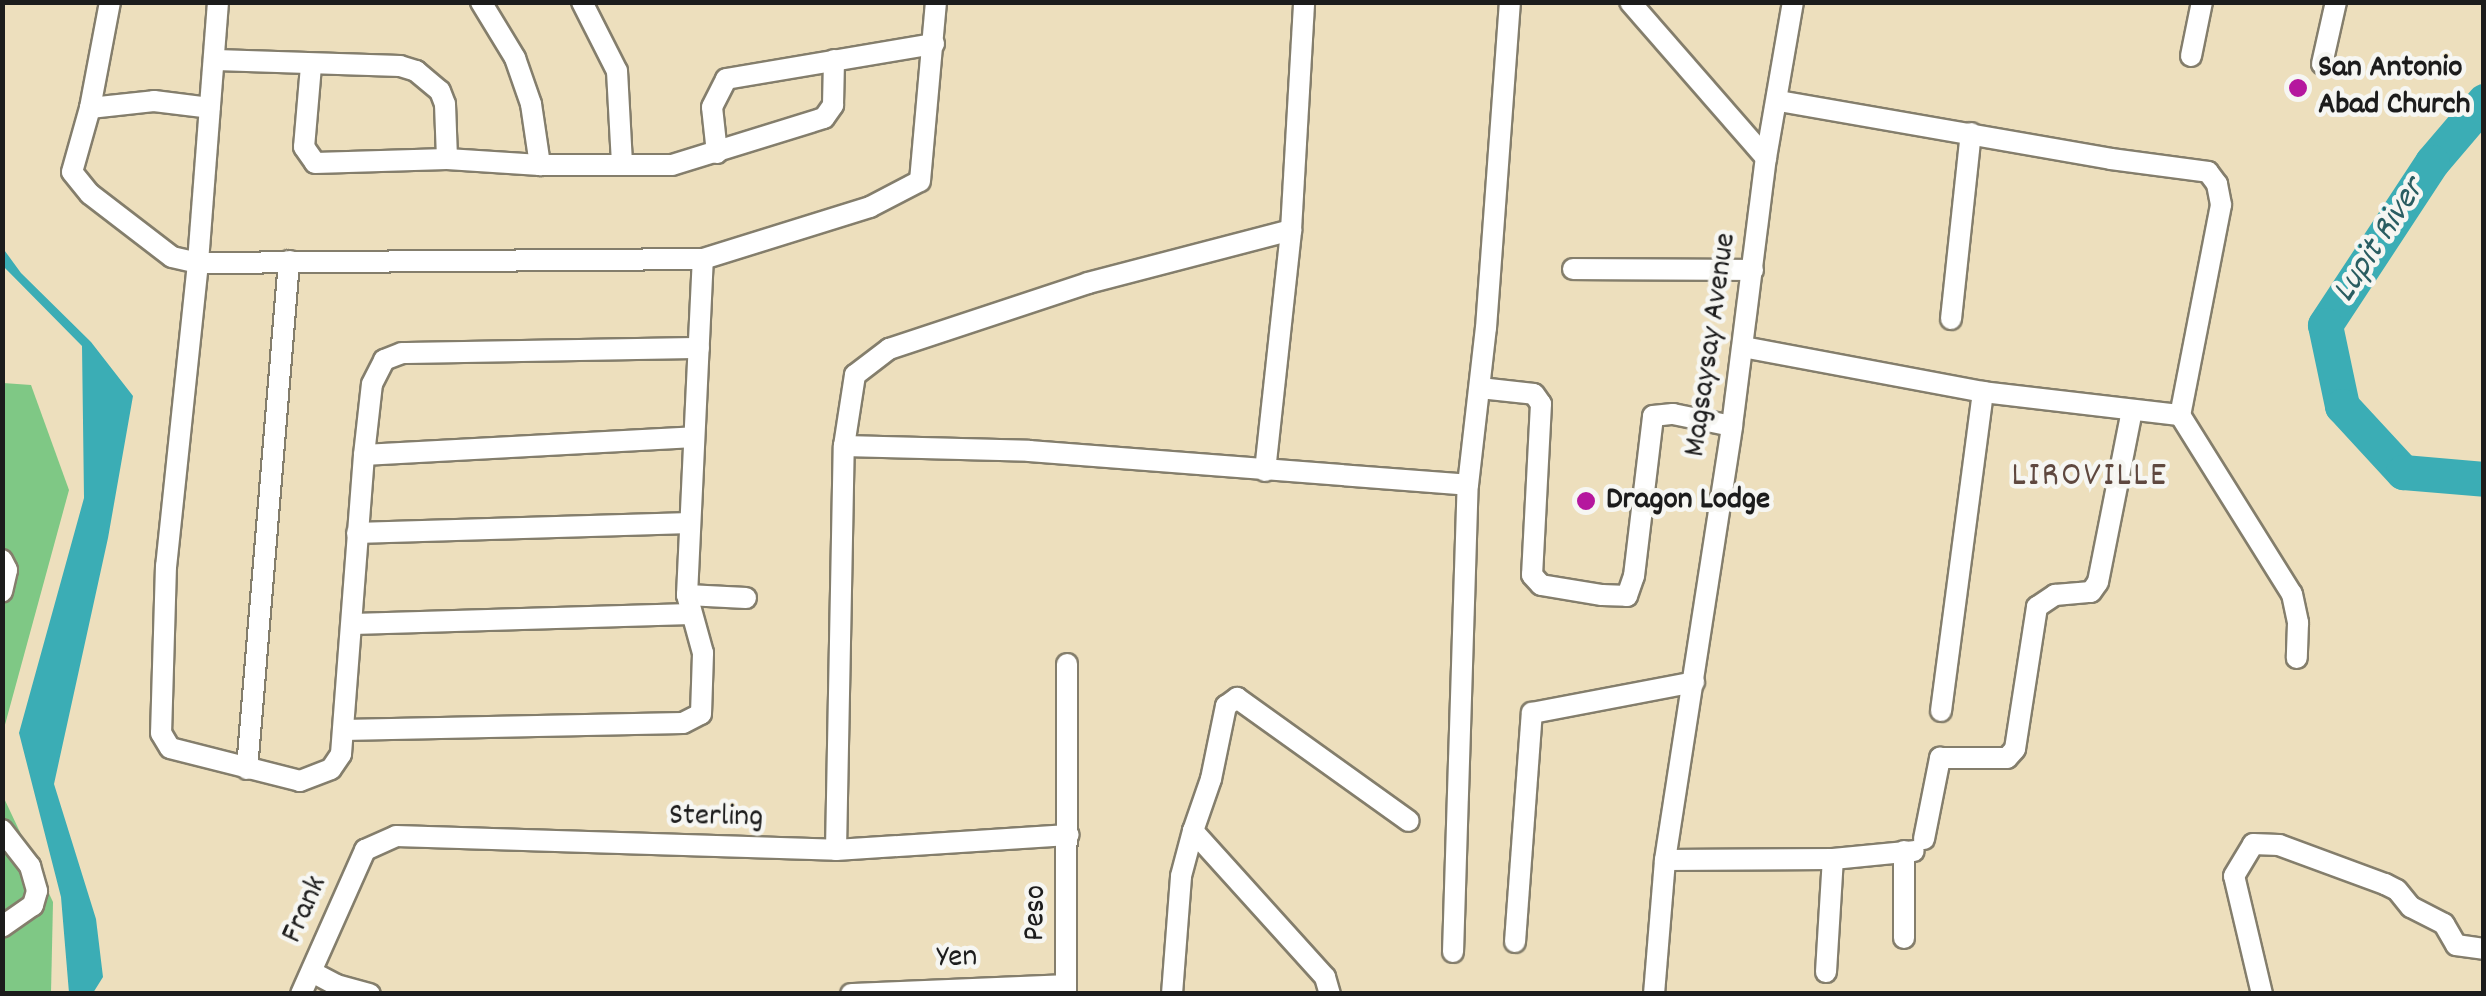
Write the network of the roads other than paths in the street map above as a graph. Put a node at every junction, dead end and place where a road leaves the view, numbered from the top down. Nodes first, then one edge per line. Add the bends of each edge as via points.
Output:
1 (110, 2) edge
2 (218, 2) edge
3 (481, 2) edge
4 (582, 2) edge
5 (936, 2) edge
6 (1304, 2) edge
7 (1510, 2) edge
8 (1630, 2) edge
9 (1793, 2) edge
10 (2202, 2) edge
11 (2336, 2) edge
12 (934, 44) junction
13 (2191, 56) dead end
14 (216, 60) junction
15 (834, 60) junction
16 (2322, 64) dead end
17 (310, 66) junction
18 (1779, 101) junction
19 (90, 108) junction
20 (210, 108) junction
21 (1971, 133) junction
22 (716, 153) junction
23 (1766, 158) junction
24 (447, 159) junction
25 (622, 164) junction
26 (540, 165) junction
27 (1291, 230) junction
28 (703, 259) junction
29 (290, 262) junction
30 (198, 263) junction
31 (1573, 269) dead end
32 (1753, 270) junction
33 (1951, 319) dead end
34 (1743, 347) junction
35 (699, 348) junction
36 (1480, 388) junction
37 (1983, 392) junction
38 (2132, 411) junction
39 (2180, 415) junction
40 (1732, 426) junction
41 (694, 437) junction
42 (844, 446) junction
43 (364, 455) junction
44 (1265, 471) junction
45 (1468, 485) junction
46 (689, 524) junction
47 (358, 533) junction
48 (2, 560) edge
49 (2, 591) edge
50 (746, 598) dead end
51 (689, 604) junction
52 (353, 624) junction
53 (2297, 658) dead end
54 (1067, 664) dead end
55 (1694, 682) junction
56 (1941, 711) dead end
57 (343, 730) junction
58 (247, 769) junction
59 (1409, 821) dead end
60 (2, 830) edge
61 (1193, 830) junction
62 (1069, 835) junction
63 (1914, 847) junction
64 (365, 850) joint
65 (836, 850) junction
66 (1666, 860) junction
67 (1832, 860) junction
68 (2, 928) edge
69 (1904, 938) dead end
70 (1515, 942) dead end
71 (2484, 950) edge
72 (1453, 952) dead end
73 (312, 972) junction
74 (1826, 972) dead end
75 (1066, 989) edge
76 (301, 994) edge
77 (370, 994) edge
78 (851, 994) edge
79 (1172, 994) edge
80 (1330, 994) edge
81 (1654, 994) edge
82 (2262, 994) edge

1 - 19 street
2 - 14 street
3 - 26 street via 515,58 531,104
4 - 25 street via 617,72
5 - 12 street
6 - 27 street
7 - 36 street
8 - 23 street
9 - 18 street, Magsaysay Avenue
10 - 13 street
11 - 16 street
12 - 15 street
12 - 28 street via 915,186 870,207
14 - 17 street
14 - 20 street
15 - 22 street via 833,106 824,118
15 - 22 street via 726,79 712,108
17 - 24 street via 400,66 430,80 448,114
17 - 24 street via 304,147 315,162
18 - 21 street
18 - 23 street, Magsaysay Avenue
19 - 20 street via 154,102
19 - 30 street via 72,172 78,184 172,257
20 - 30 street
21 - 33 street
21 - 39 street via 2208,172 2217,184 2221,205
22 - 25 street via 672,165
23 - 32 street, Magsaysay Avenue
24 - 26 street
25 - 26 street
27 - 42 street via 1088,282 888,349 855,375
27 - 44 street
28 - 29 street
28 - 35 street
29 - 30 street
29 - 58 street
30 - 58 street via 166,566 160,734 178,752
31 - 32 street
32 - 34 street, Magsaysay Avenue
34 - 37 street
34 - 40 street, Magsaysay Avenue
35 - 41 street
35 - 43 street via 402,353 384,360 372,384
36 - 40 street via 1534,394 1541,404 1532,574 1541,585 1602,596 1626,596 1634,576 1653,416
36 - 45 street
37 - 38 street
37 - 56 street
38 - 39 street
38 - 63 street via 2098,582 2091,592 2054,595 2036,607 2015,749 2007,758 1940,758
39 - 53 street via 2292,594
40 - 55 street, Magsaysay Avenue
41 - 43 street
41 - 46 street
42 - 44 street via 1029,451
42 - 65 street
43 - 47 street
44 - 45 street
45 - 72 street
46 - 47 street
46 - 51 street
47 - 52 street
48 - 49 street
50 - 51 street
51 - 52 street
51 - 57 street via 704,653 705,704 694,720
52 - 57 street
54 - 62 street, Peso
55 - 66 street, Magsaysay Avenue
55 - 70 street via 1532,713
57 - 58 street via 341,754 319,777 284,780
59 - 61 street via 1237,698 1226,706
60 - 68 street via 30,866 37,891 33,905
61 - 79 street via 1181,876
61 - 80 street via 1325,977
62 - 65 street, Sterling
62 - 75 street, Peso
63 - 67 street
63 - 69 street
64 - 65 street, Sterling via 396,836
64 - 73 street, Frank
66 - 67 street
66 - 81 street, Magsaysay Avenue
67 - 74 street
71 - 82 street via 2456,945 2444,924 2385,884 2279,845 2253,844 2234,876
73 - 76 street, Frank
73 - 77 street
75 - 78 street, Yen

